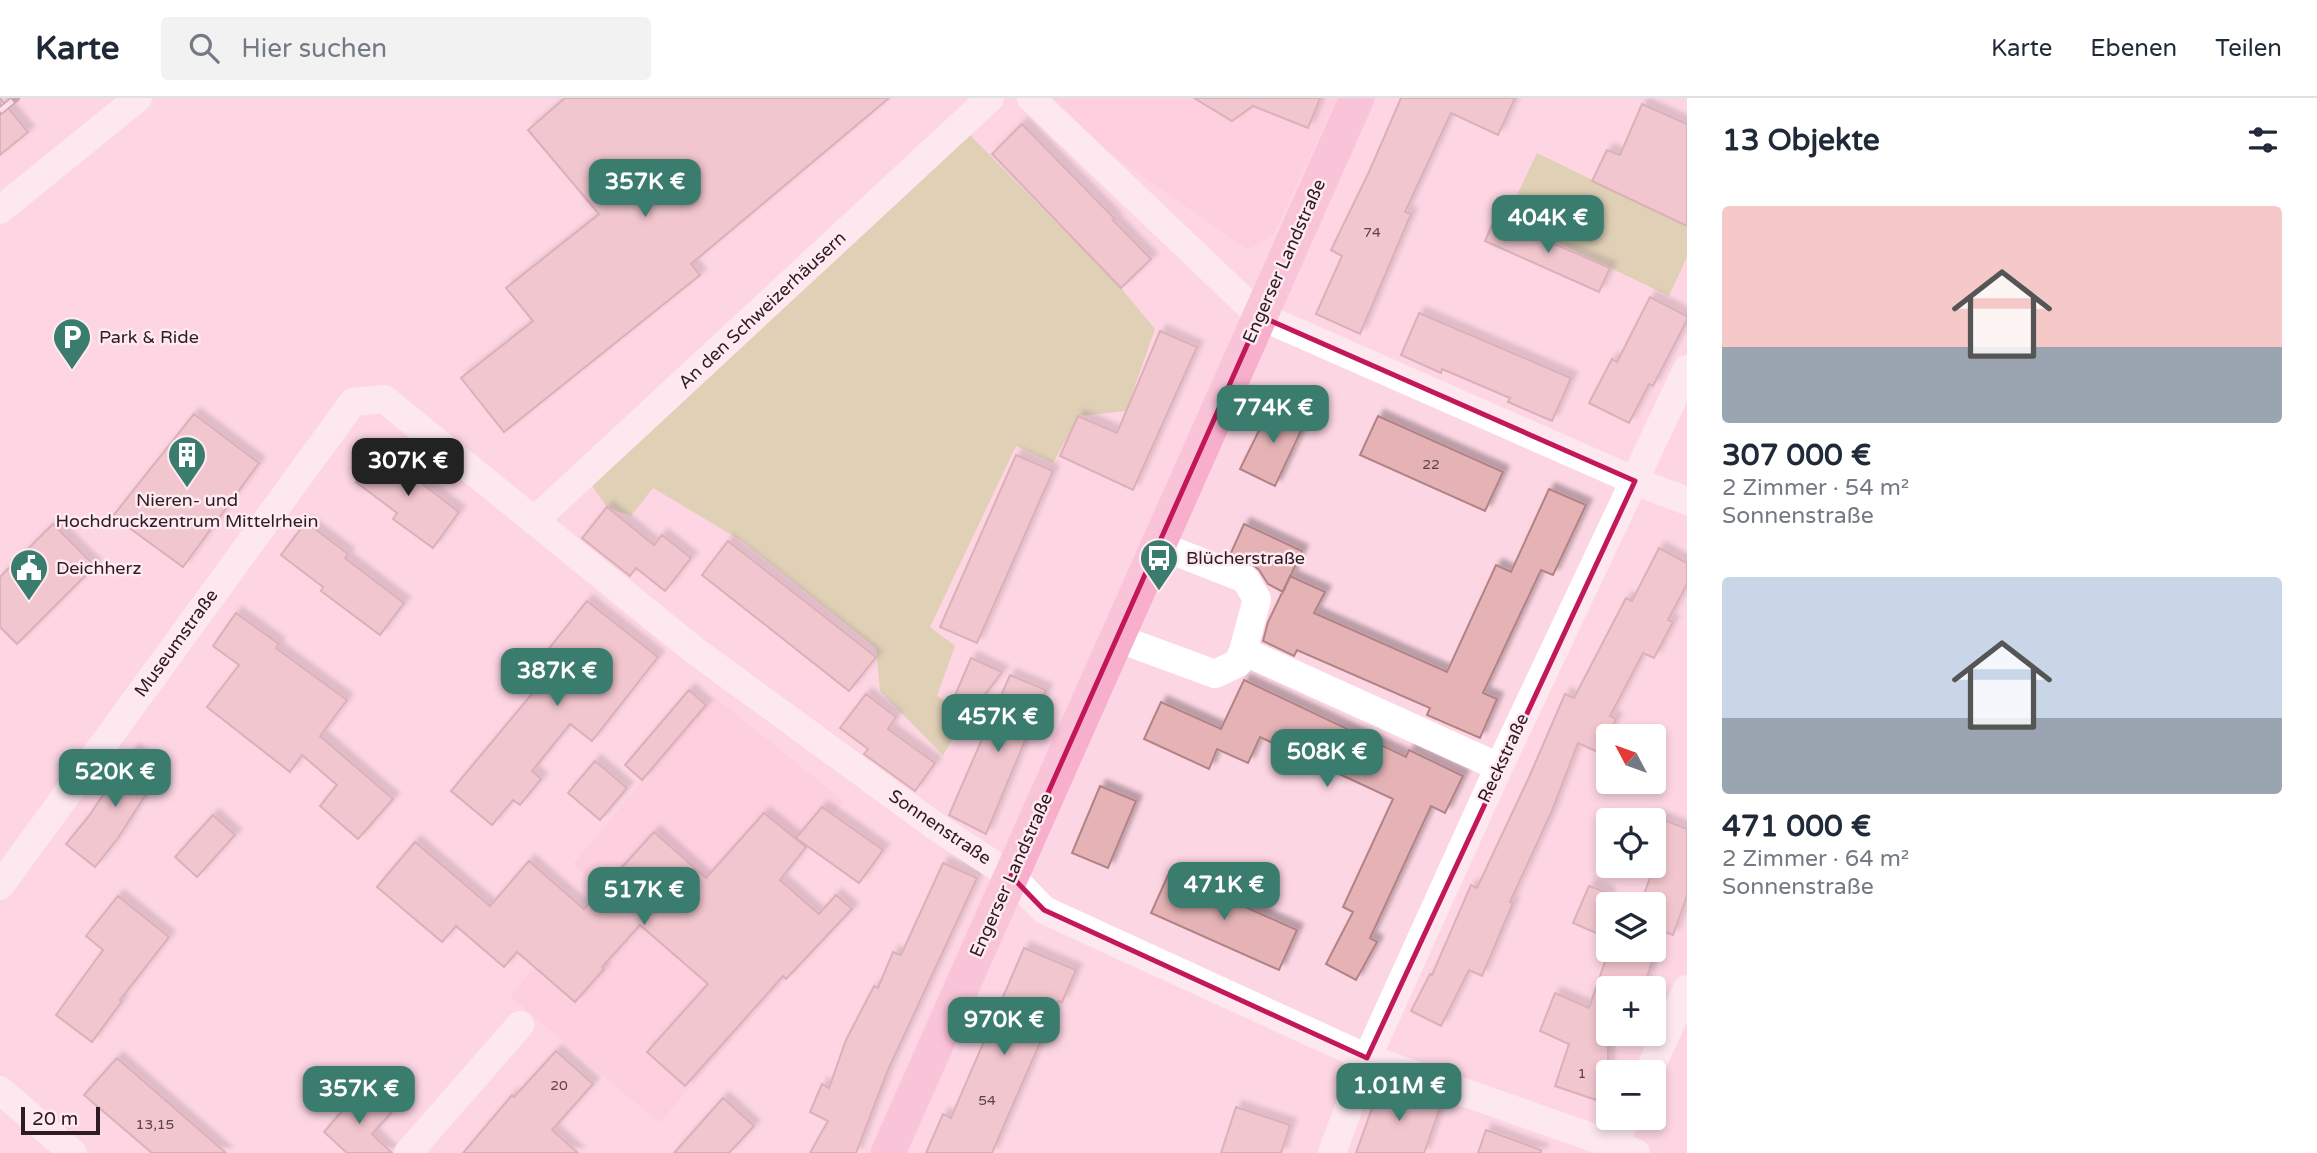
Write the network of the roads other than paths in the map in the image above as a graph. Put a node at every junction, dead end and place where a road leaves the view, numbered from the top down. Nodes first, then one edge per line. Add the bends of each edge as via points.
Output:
1 (138, 98) edge
2 (990, 98) edge
3 (1031, 98) edge
4 (1357, 98) edge
5 (0, 210) edge
6 (1260, 316) junction
7 (1687, 369) edge
8 (353, 401) joint
9 (1635, 481) junction
10 (1687, 501) edge
11 (534, 521) junction
12 (1158, 545) junction
13 (1117, 638) junction
14 (1243, 650) junction
15 (1499, 767) junction
16 (1011, 876) junction
17 (0, 886) edge
18 (1687, 989) edge
19 (520, 1025) dead end
20 (1367, 1058) junction
21 (1654, 1060) edge
22 (0, 1090) edge
23 (1626, 1130) edge
24 (1625, 1149) edge
25 (73, 1153) edge
26 (408, 1153) edge
27 (888, 1153) edge
28 (1332, 1153) edge

1 - 5 street
2 - 11 street, An den Schweizerhäusern
3 - 6 street
4 - 6 main road, Engerser Landstraße
6 - 9 street
6 - 12 main road, Engerser Landstraße
7 - 9 street, Reckstraße
8 - 11 street, Sonnenstraße via 383,399
8 - 17 street, Museumstraße
9 - 10 street
9 - 15 street, Reckstraße
11 - 16 street, Sonnenstraße via 704,657
12 - 13 main road, Engerser Landstraße
12 - 14 street via 1245,579 1257,599
13 - 14 street via 1215,674 1238,663
13 - 16 main road, Engerser Landstraße
14 - 15 street
15 - 20 street, Reckstraße
16 - 20 street, Sonnenstraße via 1044,909
16 - 27 main road, Engerser Landstraße
18 - 21 street
19 - 26 street
20 - 24 street, Sonnenstraße
20 - 28 street, Reckstraße
22 - 25 street
23 - 24 street

